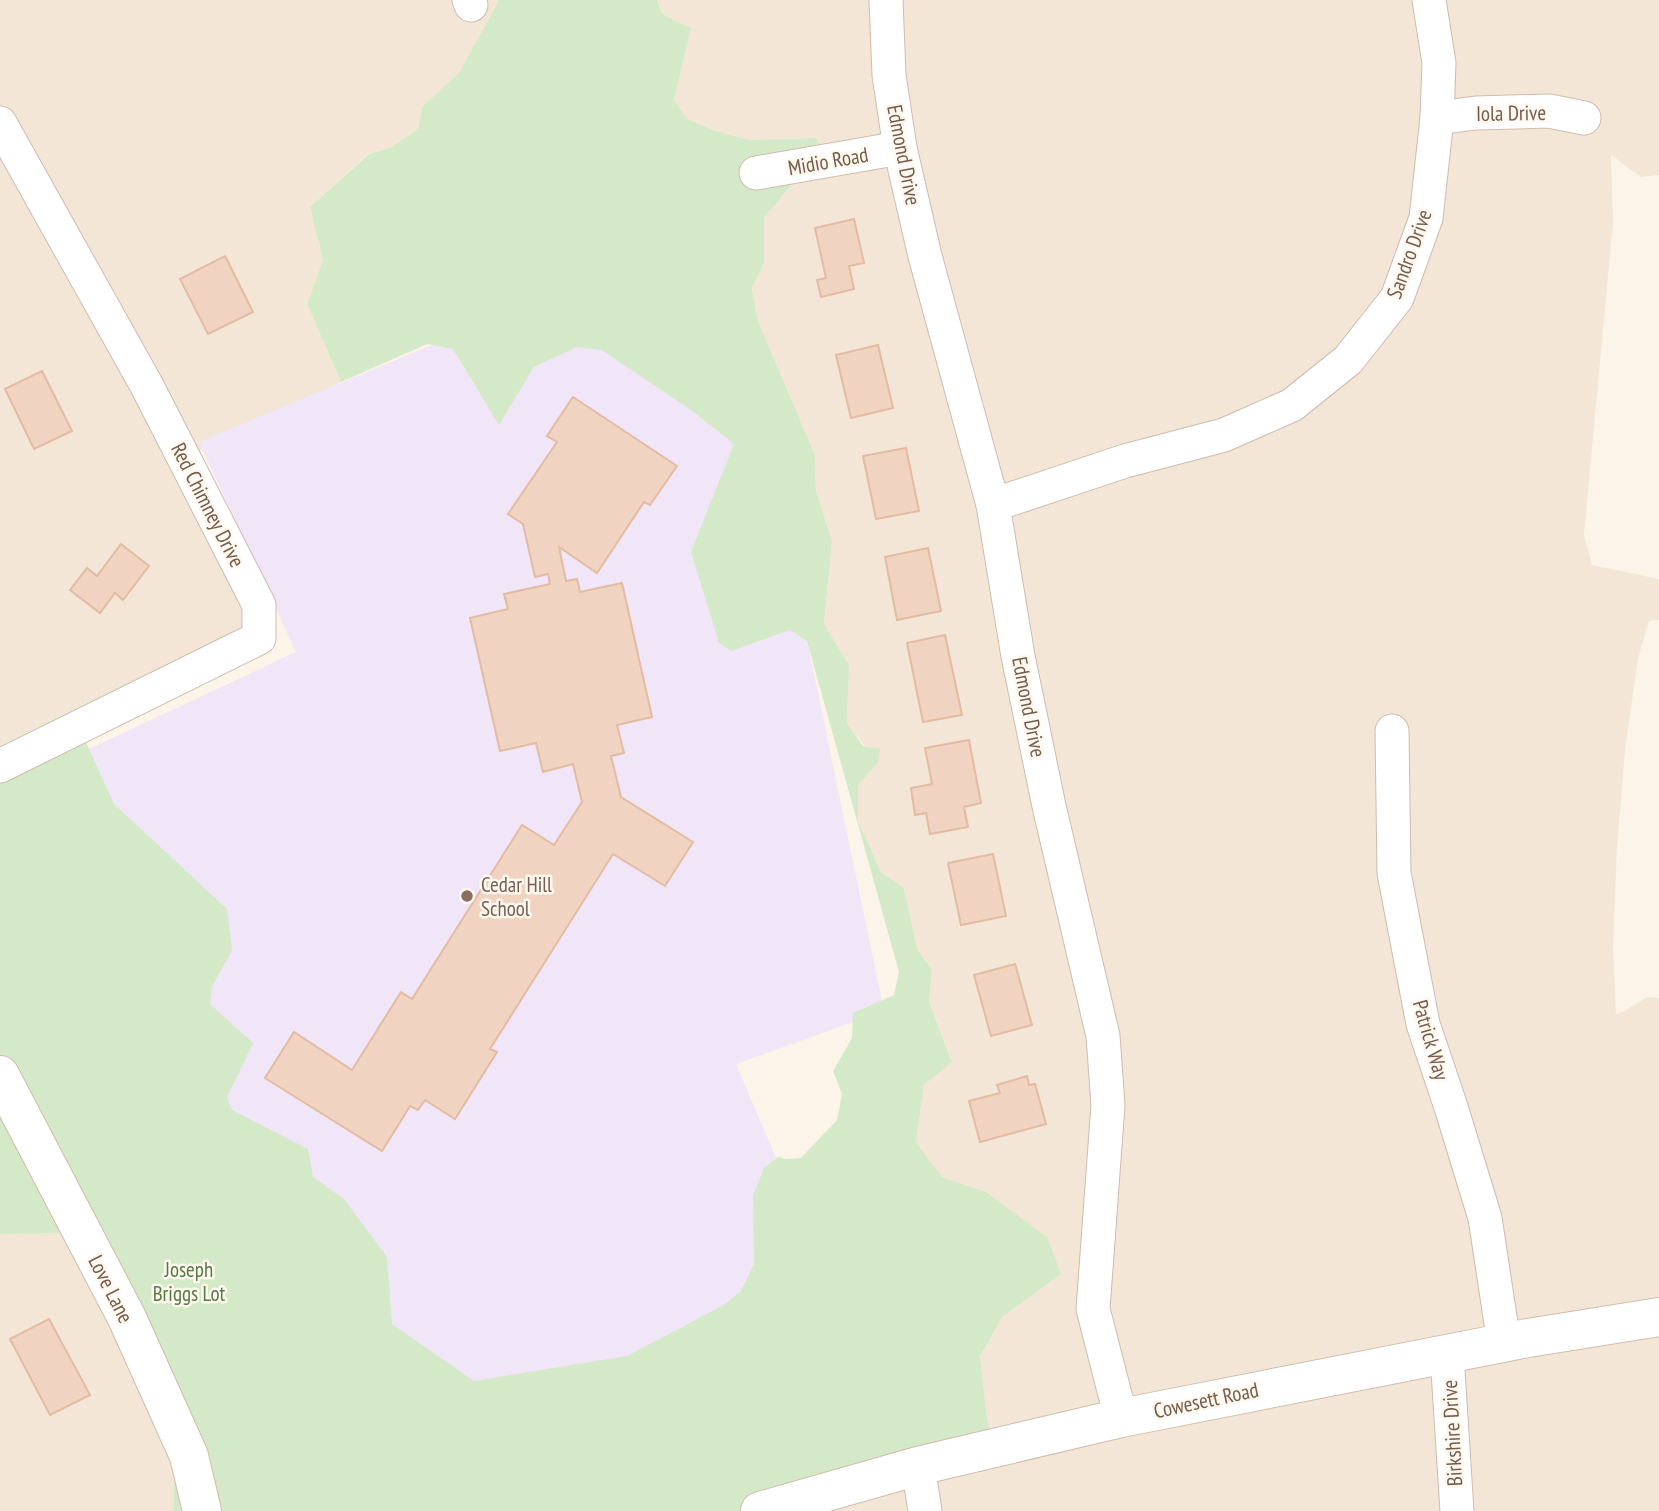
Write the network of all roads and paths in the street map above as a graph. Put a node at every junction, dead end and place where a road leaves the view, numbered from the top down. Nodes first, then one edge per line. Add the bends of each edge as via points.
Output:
1 (887, 0) edge
2 (1429, 0) edge
3 (1437, 118) junction
4 (1584, 118) dead end
5 (0, 123) edge
6 (900, 148) junction
7 (756, 173) dead end
8 (993, 505) junction
9 (1392, 731) dead end
10 (0, 766) edge
11 (0, 1075) edge
12 (1659, 1317) edge
13 (1504, 1343) junction
14 (1447, 1355) junction
15 (1121, 1418) junction
16 (918, 1465) junction
17 (202, 1511) edge
18 (760, 1511) edge
19 (925, 1511) edge
20 (1457, 1511) edge

1 - 6 street, Edmond Drive via 889,75
2 - 3 street, Sandro Drive via 1439,63
3 - 4 street, Iola Drive via 1549,111
3 - 8 street, Sandro Drive via 1426,218 1397,298 1348,360 1292,405 1224,435 1125,461
5 - 10 street, Red Chimney Drive via 147,386 259,605 259,638
6 - 7 street, Midio Road
6 - 8 street, Edmond Drive
8 - 15 street, Edmond Drive via 1049,806 1103,1035 1108,1105 1093,1309
9 - 13 street, Patrick Way via 1394,873 1423,1024 1485,1218
11 - 17 main road, Love Lane via 127,1318 190,1456
12 - 13 main road, Cowesett Road
13 - 14 main road, Cowesett Road
14 - 15 main road, Cowesett Road
14 - 20 street, Birkshire Drive
15 - 16 main road, Cowesett Road
16 - 18 main road, Cowesett Road
16 - 19 street

